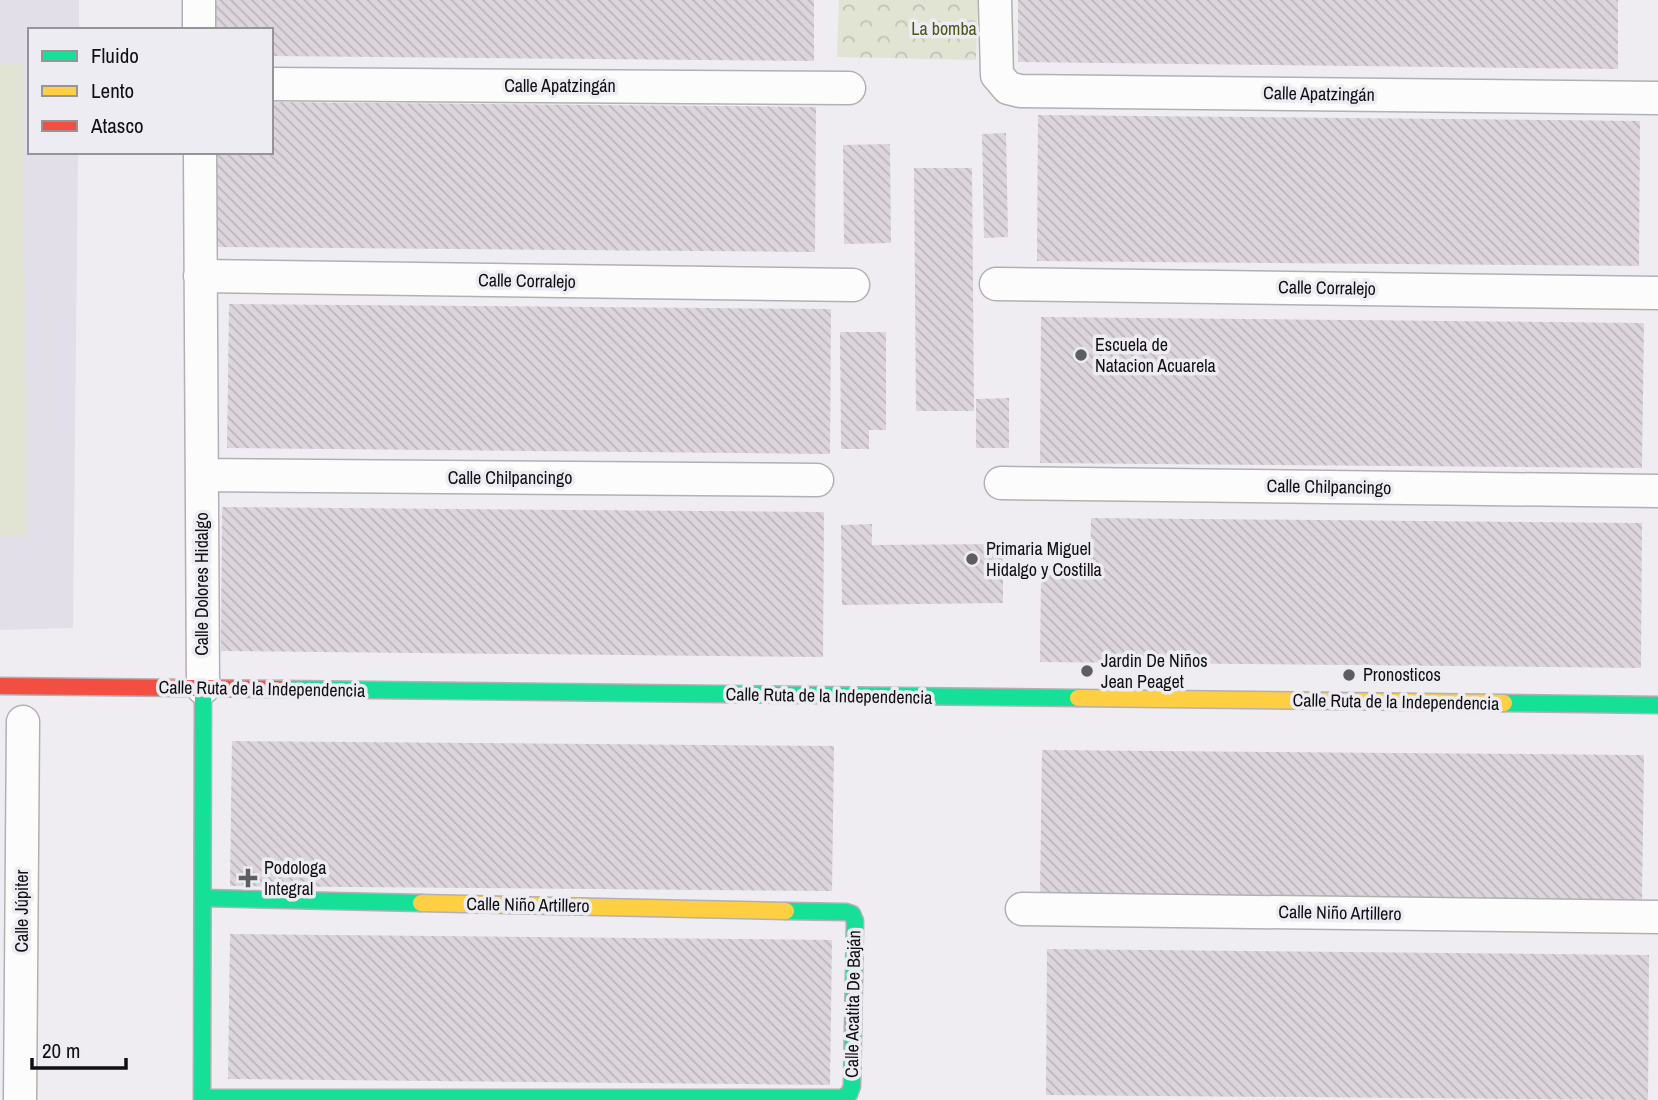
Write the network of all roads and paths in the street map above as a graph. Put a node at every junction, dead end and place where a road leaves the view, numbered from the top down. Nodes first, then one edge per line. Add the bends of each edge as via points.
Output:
1 (199, 0) edge
2 (995, 0) edge
3 (199, 28) edge
4 (273, 84) edge
5 (849, 88) dead end
6 (1658, 98) edge
7 (200, 154) edge
8 (200, 276) junction
9 (996, 284) dead end
10 (853, 285) dead end
11 (1658, 293) edge
12 (202, 475) junction
13 (817, 480) dead end
14 (1001, 483) dead end
15 (1658, 491) edge
16 (0, 686) edge
17 (203, 688) junction
18 (1658, 705) edge
19 (23, 722) dead end
20 (11, 861) edge
21 (203, 898) junction
22 (1022, 909) dead end
23 (852, 914) joint
24 (1658, 917) edge
25 (202, 1099) edge
26 (20, 1100) edge

1 - 3 street
2 - 6 street, Calle Apatzingán via 997,75 1008,88 1020,90
4 - 5 street, Calle Apatzingán
7 - 8 street, Calle Dolores Hidalgo
8 - 10 street, Calle Corralejo
8 - 12 street, Calle Dolores Hidalgo
9 - 11 street, Calle Corralejo
12 - 13 street, Calle Chilpancingo
12 - 17 street, Calle Dolores Hidalgo
14 - 15 street, Calle Chilpancingo
16 - 17 street, Calle Ruta de la Independencia
17 - 18 street, Calle Ruta de la Independencia
17 - 21 street, Calle Dolores Hidalgo
19 - 20 street, Calle Júpiter
20 - 26 street, Calle Júpiter
21 - 23 street, Calle Niño Artillero
21 - 25 street, Calle Dolores Hidalgo
22 - 24 street, Calle Niño Artillero
23 - 25 street, Calle Acatita De Baján via 852,1086 842,1098

